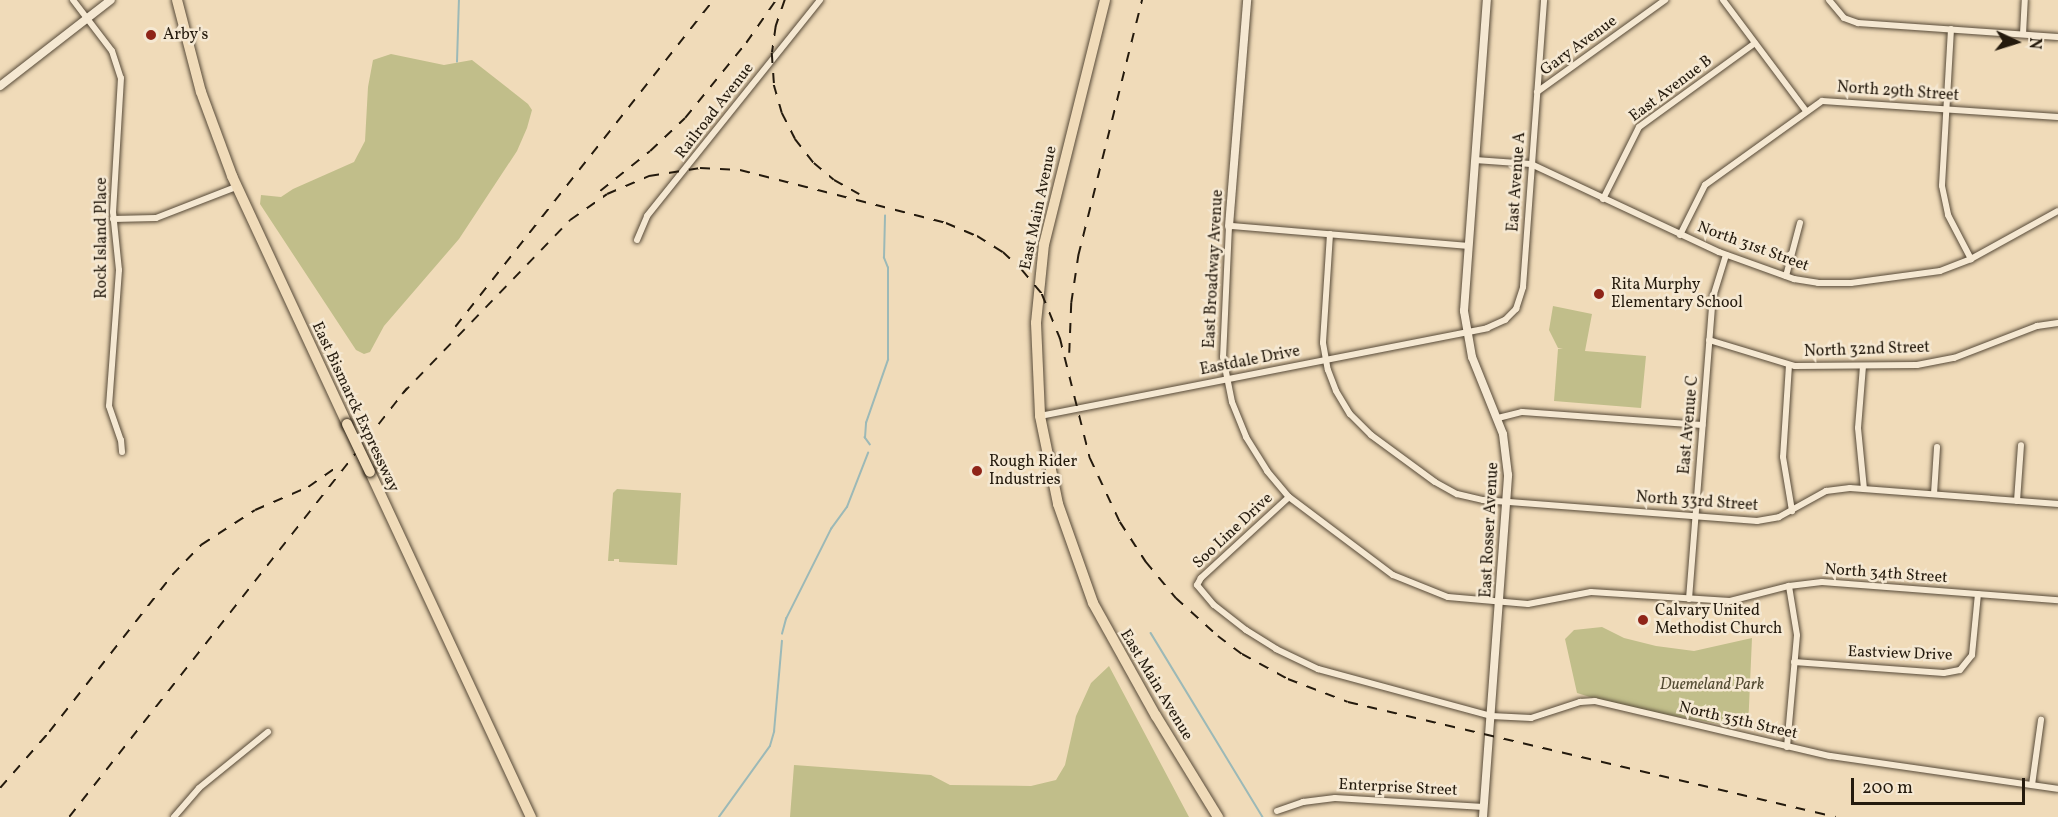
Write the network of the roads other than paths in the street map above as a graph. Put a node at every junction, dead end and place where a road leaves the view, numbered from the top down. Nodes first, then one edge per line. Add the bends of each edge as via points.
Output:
1 (73, 0) edge
2 (111, 0) edge
3 (177, 0) edge
4 (820, 0) edge
5 (1105, 0) edge
6 (1246, 0) edge
7 (1487, 0) edge
8 (1544, 0) edge
9 (1665, 0) edge
10 (1723, 0) edge
11 (1828, 0) edge
12 (2025, 0) edge
13 (87, 18) junction
14 (1951, 29) junction
15 (2023, 34) junction
16 (2058, 37) edge
17 (1755, 44) junction
18 (0, 86) edge
19 (1537, 92) junction
20 (1946, 109) junction
21 (1806, 111) junction
22 (2058, 117) edge
23 (1475, 160) junction
24 (1531, 165) junction
25 (236, 187) junction
26 (1603, 199) junction
27 (2058, 211) edge
28 (113, 219) junction
29 (1800, 223) dead end
30 (1229, 226) junction
31 (1330, 234) junction
32 (1680, 235) junction
33 (637, 240) dead end
34 (1468, 246) junction
35 (1726, 255) junction
36 (1971, 259) junction
37 (1786, 276) junction
38 (2058, 323) edge
39 (1466, 332) junction
40 (1709, 340) junction
41 (1325, 360) junction
42 (1789, 365) junction
43 (1863, 366) junction
44 (1226, 380) junction
45 (1040, 416) junction
46 (1498, 418) junction
47 (1703, 425) junction
48 (2021, 445) dead end
49 (1937, 447) dead end
50 (122, 452) dead end
51 (1864, 489) junction
52 (1934, 494) junction
53 (1288, 497) junction
54 (2017, 501) junction
55 (1507, 502) junction
56 (2058, 504) edge
57 (1792, 510) junction
58 (1695, 516) junction
59 (1197, 585) joint
60 (1789, 586) junction
61 (1978, 594) junction
62 (1689, 599) junction
63 (2058, 600) edge
64 (1499, 602) junction
65 (1794, 662) junction
66 (1491, 716) junction
67 (2041, 720) dead end
68 (268, 732) dead end
69 (1787, 747) junction
70 (2032, 785) junction
71 (2058, 789) edge
72 (1484, 807) junction
73 (1277, 811) dead end
74 (174, 817) edge
75 (531, 817) edge
76 (1218, 817) edge
77 (1483, 817) edge

1 - 13 street, Rock Island Place
2 - 13 street
3 - 25 main road, East Bismarck Expressway via 201,92
4 - 33 street, Railroad Avenue via 647,216
5 - 45 main road, East Main Avenue via 1044,244 1036,323
6 - 30 street, East Broadway Avenue
7 - 23 street, East Rosser Avenue
8 - 19 street, East Avenue A
9 - 19 street, Gary Avenue
10 - 17 street
11 - 14 street via 1852,22
12 - 15 street
13 - 18 street
13 - 28 street, Rock Island Place via 112,51 120,74
14 - 15 street
14 - 20 street
15 - 16 street
17 - 21 street
17 - 26 street, East Avenue B via 1639,127
19 - 24 street, East Avenue A
20 - 21 street, North 29th Street via 1828,101
20 - 22 street, North 29th Street
20 - 36 street via 1943,196 1952,224
21 - 32 street via 1705,185
23 - 24 street, North 31st Street
23 - 34 street, East Rosser Avenue
24 - 26 street, North 31st Street
24 - 39 street, East Avenue A via 1519,302 1499,324
25 - 28 street via 156,218
25 - 75 main road, East Bismarck Expressway, bridge
26 - 32 street, North 31st Street
27 - 36 street, North 31st Street
28 - 50 street, Rock Island Place via 118,270 109,406
29 - 37 street
30 - 31 street
30 - 44 street, East Broadway Avenue via 1222,330
31 - 34 street
31 - 41 street, North 33rd Street
32 - 35 street, North 31st Street
34 - 39 street, East Rosser Avenue
35 - 37 street, North 31st Street
35 - 40 street, East Avenue C via 1714,290
36 - 37 street, North 31st Street via 1926,275 1851,283 1818,283
38 - 43 street, North 32nd Street via 2037,326 1945,361
39 - 41 street, Eastdale Drive
39 - 46 street, East Rosser Avenue via 1472,357
40 - 42 street, North 32nd Street
40 - 47 street, East Avenue C
41 - 44 street, Eastdale Drive
41 - 55 street, North 33rd Street via 1350,414 1371,435 1450,490 1470,498
42 - 43 street, North 32nd Street
42 - 57 street via 1784,457
43 - 51 street via 1858,433
44 - 45 street, Eastdale Drive
44 - 53 street, East Broadway Avenue via 1246,437
45 - 76 main road, East Main Avenue via 1058,504 1093,603
46 - 47 street via 1522,412
46 - 55 street, East Rosser Avenue via 1508,459
47 - 58 street, East Avenue C
48 - 54 street
49 - 52 street
51 - 52 street, North 33rd Street
51 - 57 street, North 33rd Street via 1826,491
52 - 54 street, North 33rd Street
53 - 59 street, Soo Line Drive
53 - 64 street, East Broadway Avenue via 1403,581 1448,597
54 - 56 street, North 33rd Street
55 - 58 street, North 33rd Street
55 - 64 street, East Rosser Avenue
57 - 58 street, North 33rd Street via 1764,521
58 - 62 street, East Avenue C
59 - 66 street, North 35th Street via 1235,622 1307,665
60 - 61 street, North 34th Street via 1831,582
60 - 62 street, North 34th Street via 1730,601
60 - 65 street via 1797,627
61 - 63 street, North 34th Street
61 - 65 street, Eastview Drive via 1972,655 1960,670 1944,673
62 - 64 street, North 34th Street via 1591,592 1540,603
64 - 66 street, East Rosser Avenue
65 - 69 street
66 - 69 street, North 35th Street via 1536,717 1595,701
66 - 72 street, East Rosser Avenue
67 - 70 street
68 - 74 street via 199,788
69 - 70 street, North 35th Street via 1886,766
70 - 71 street, North 35th Street
72 - 73 street, Enterprise Street via 1335,798 1303,802
72 - 77 street, East Rosser Avenue

